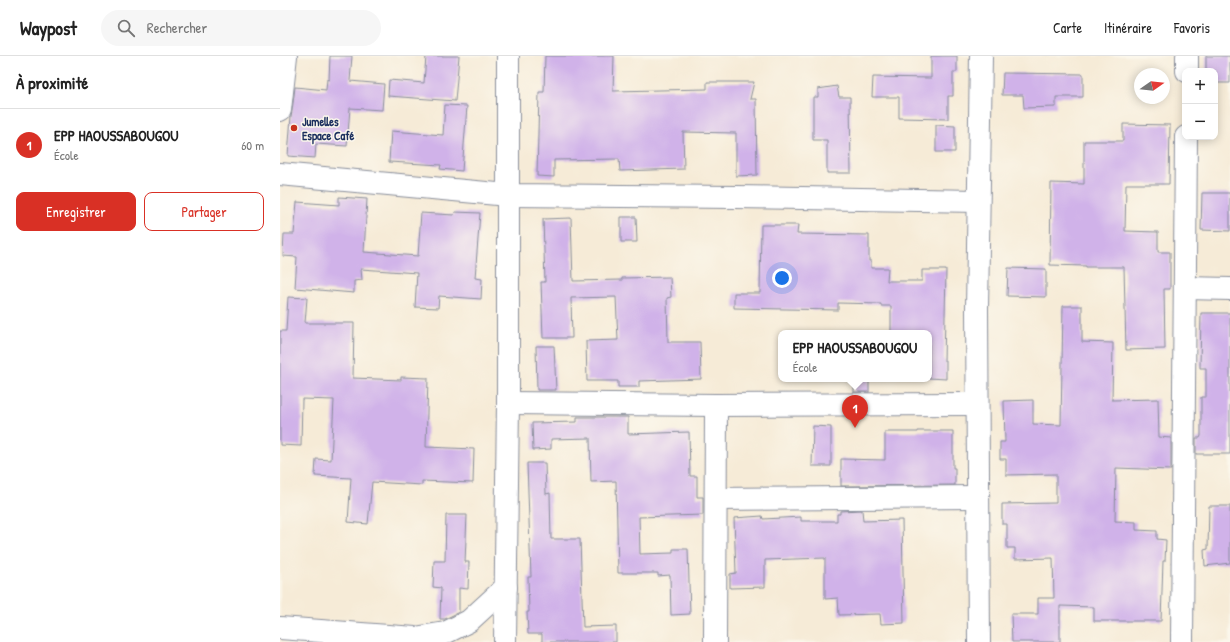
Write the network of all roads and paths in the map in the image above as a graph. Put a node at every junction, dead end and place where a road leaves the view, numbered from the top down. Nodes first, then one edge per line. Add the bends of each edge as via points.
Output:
1 (286, 56) edge
2 (508, 56) edge
3 (981, 56) edge
4 (1187, 56) edge
5 (1187, 68) edge
6 (280, 110) edge
7 (1186, 140) edge
8 (280, 174) edge
9 (508, 195) junction
10 (978, 201) junction
11 (1185, 288) junction
12 (1230, 289) edge
13 (508, 403) junction
14 (977, 404) junction
15 (716, 405) junction
16 (978, 497) junction
17 (716, 499) junction
18 (506, 587) junction
19 (280, 628) edge
20 (505, 642) edge
21 (715, 642) edge
22 (978, 642) edge
23 (1182, 642) edge

1 - 6 street
2 - 9 street
3 - 10 street
4 - 5 street
7 - 11 street
8 - 9 street
9 - 10 street
9 - 13 street
10 - 14 street
11 - 12 street
11 - 23 street
13 - 15 street
13 - 18 street
14 - 15 street
14 - 16 street
15 - 17 street
16 - 17 street
16 - 22 street
17 - 21 street
18 - 19 street via 469,621 445,633 415,638
18 - 20 street

